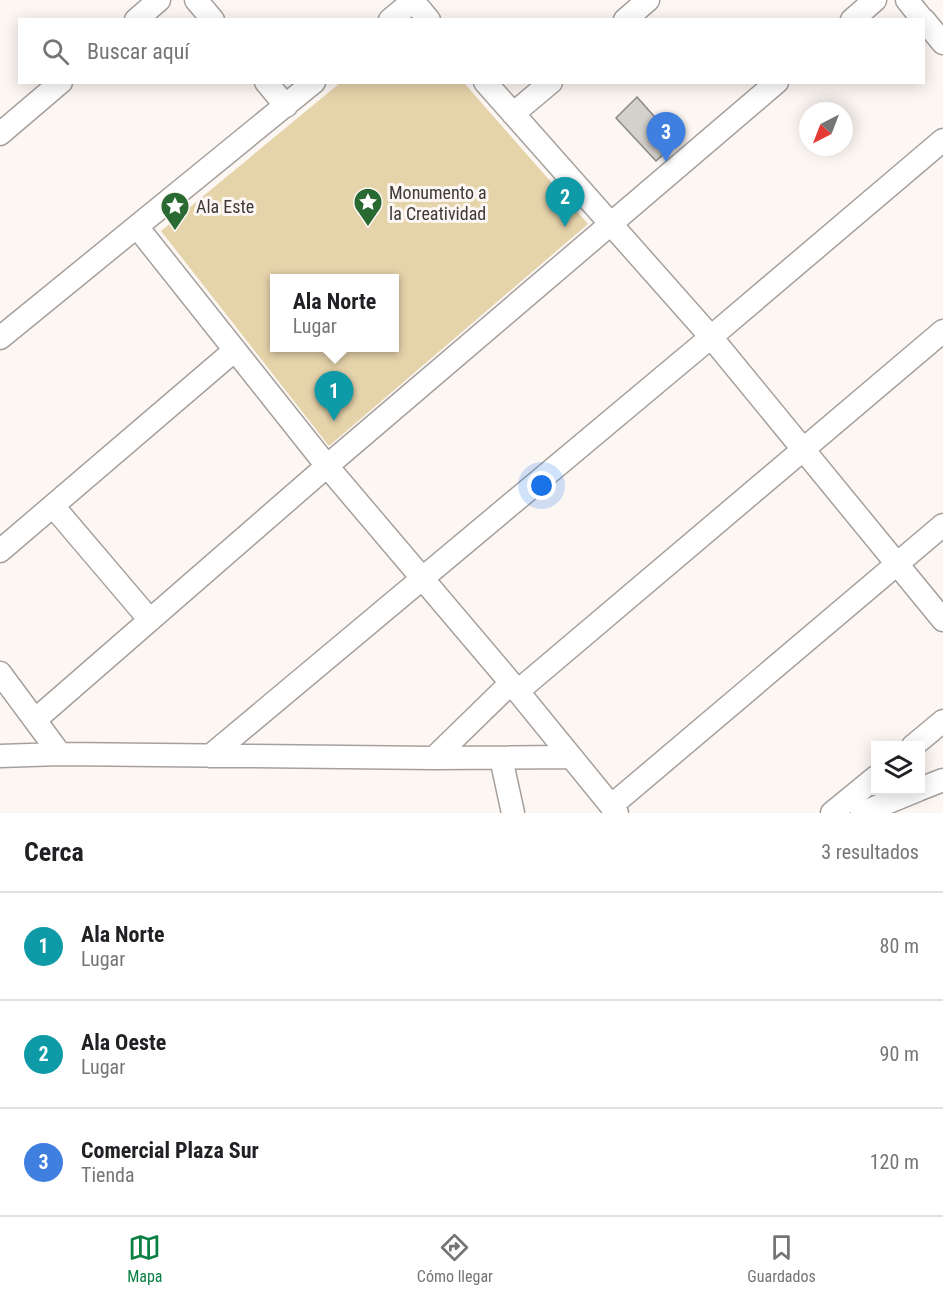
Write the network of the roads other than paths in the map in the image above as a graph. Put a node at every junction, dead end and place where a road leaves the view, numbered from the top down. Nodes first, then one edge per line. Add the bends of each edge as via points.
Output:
1 (159, 0) edge
2 (196, 0) edge
3 (648, 0) edge
4 (875, 0) edge
5 (907, 0) edge
6 (413, 1) edge
7 (138, 18) edge
8 (211, 18) edge
9 (392, 18) edge
10 (427, 18) edge
11 (627, 18) edge
12 (854, 18) edge
13 (921, 18) edge
14 (925, 22) edge
15 (943, 43) edge
16 (59, 84) edge
17 (268, 84) edge
18 (312, 84) edge
19 (487, 84) edge
20 (549, 84) edge
21 (775, 84) edge
22 (286, 106) junction
23 (513, 114) junction
24 (0, 134) edge
25 (943, 140) edge
26 (610, 224) junction
27 (138, 228) junction
28 (943, 331) edge
29 (711, 337) junction
30 (0, 338) edge
31 (235, 350) junction
32 (804, 450) junction
33 (327, 466) junction
34 (53, 506) junction
35 (943, 525) edge
36 (0, 551) edge
37 (898, 565) junction
38 (422, 579) junction
39 (150, 620) junction
40 (943, 620) edge
41 (0, 673) edge
42 (514, 687) junction
43 (35, 720) junction
44 (943, 721) edge
45 (919, 741) edge
46 (60, 754) junction
47 (0, 756) edge
48 (210, 756) junction
49 (571, 757) junction
50 (434, 758) junction
51 (501, 758) junction
52 (943, 780) edge
53 (871, 781) edge
54 (925, 788) edge
55 (907, 795) edge
56 (614, 809) edge
57 (513, 813) edge
58 (832, 813) edge
59 (862, 813) edge

1 - 7 street
2 - 8 street
3 - 11 street
4 - 12 street
5 - 13 street
6 - 9 street
6 - 10 street
14 - 15 street
16 - 24 street
17 - 22 street
18 - 22 street
19 - 23 street
20 - 23 street
21 - 26 street
22 - 27 street
23 - 26 street
25 - 29 street
26 - 29 street
26 - 33 street
27 - 30 street
27 - 31 street
28 - 32 street
29 - 32 street
29 - 38 street
31 - 33 street
31 - 34 street
32 - 37 street
32 - 42 street
33 - 38 street
33 - 39 street
34 - 36 street
34 - 39 street
35 - 37 street
37 - 40 street
37 - 56 street
38 - 42 street
38 - 48 street
39 - 43 street
41 - 43 street
42 - 49 street
42 - 50 street
43 - 46 street
44 - 45 street
46 - 47 street
46 - 48 street
48 - 50 street
49 - 51 street
49 - 56 street
50 - 51 street
51 - 57 street
52 - 54 street
53 - 58 street
55 - 59 street

